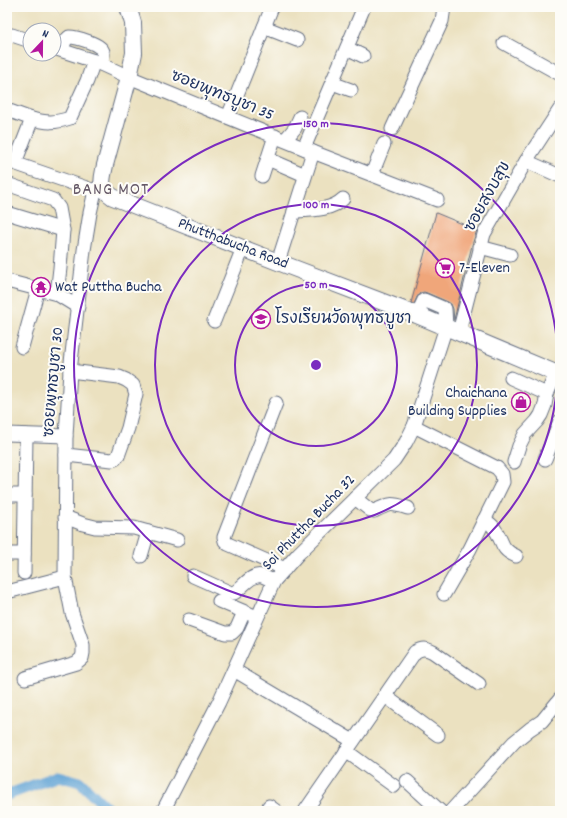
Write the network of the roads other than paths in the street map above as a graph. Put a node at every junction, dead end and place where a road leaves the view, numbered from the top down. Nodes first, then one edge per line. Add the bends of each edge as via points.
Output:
1 (128, 7) edge
2 (272, 7) edge
3 (364, 7) edge
4 (444, 7) edge
5 (264, 27) junction
6 (12, 35) dead end
7 (22, 38) edge
8 (297, 40) dead end
9 (504, 43) dead end
10 (347, 48) junction
11 (62, 50) edge
12 (363, 56) dead end
13 (98, 63) junction
14 (560, 74) edge
15 (129, 77) junction
16 (332, 83) junction
17 (351, 90) dead end
18 (560, 109) edge
19 (7, 110) edge
20 (228, 117) junction
21 (300, 117) dead end
22 (32, 119) junction
23 (392, 128) dead end
24 (280, 138) junction
25 (384, 144) dead end
26 (308, 150) junction
27 (268, 159) junction
28 (11, 162) edge
29 (526, 162) junction
30 (372, 174) junction
31 (305, 175) junction
32 (262, 176) dead end
33 (560, 176) edge
34 (7, 184) edge
35 (98, 187) junction
36 (343, 199) dead end
37 (437, 200) dead end
38 (294, 211) junction
39 (7, 213) edge
40 (63, 230) junction
41 (480, 247) junction
42 (242, 248) junction
43 (510, 255) dead end
44 (278, 262) junction
45 (7, 281) edge
46 (38, 289) junction
47 (57, 294) junction
48 (78, 307) junction
49 (214, 321) dead end
50 (452, 330) junction
51 (22, 347) dead end
52 (70, 370) junction
53 (558, 374) edge
54 (511, 378) dead end
55 (547, 394) junction
56 (276, 403) dead end
57 (560, 422) edge
58 (414, 426) junction
59 (7, 434) edge
60 (26, 435) junction
61 (66, 436) junction
62 (66, 455) junction
63 (545, 459) dead end
64 (514, 462) dead end
65 (7, 495) edge
66 (25, 495) junction
67 (355, 498) junction
68 (408, 508) dead end
69 (65, 517) junction
70 (484, 520) junction
71 (148, 532) junction
72 (177, 540) dead end
73 (7, 554) edge
74 (24, 554) junction
75 (141, 556) dead end
76 (516, 556) dead end
77 (285, 569) junction
78 (24, 573) dead end
79 (193, 576) dead end
80 (65, 577) junction
81 (274, 581) junction
82 (7, 592) edge
83 (444, 594) dead end
84 (219, 601) dead end
85 (244, 612) junction
86 (257, 617) junction
87 (189, 620) dead end
88 (234, 670) junction
89 (25, 678) dead end
90 (479, 684) dead end
91 (385, 696) junction
92 (560, 699) edge
93 (438, 735) dead end
94 (349, 746) junction
95 (407, 781) dead end
96 (394, 786) dead end
97 (434, 809) edge
98 (309, 810) edge
99 (164, 811) edge
100 (451, 811) edge

1 - 15 main road via 133,23 134,53
2 - 5 street
3 - 10 street
4 - 23 street via 442,21
5 - 8 street
5 - 20 street
6 - 7 street
9 - 14 street
10 - 12 street
10 - 16 street
11 - 13 street, ซอยพุทธบูชา 35
13 - 15 street, ซอยพุทธบูชา 35
13 - 22 street via 70,118 50,123
15 - 20 street, ซอยพุทธบูชา 35
15 - 35 main road
16 - 17 street
16 - 26 street
18 - 29 street, ซอยสงบสุข
19 - 22 street
20 - 24 street, ซอยพุทธบูชา 35
21 - 24 street via 295,128
22 - 28 street
24 - 26 street, ซอยพุทธบูชา 35
24 - 27 street
25 - 30 street
26 - 30 street, ซอยพุทธบูชา 35
26 - 31 street
27 - 31 street
27 - 32 street
28 - 35 street
29 - 33 street
29 - 41 street, ซอยสงบสุข via 484,234
30 - 37 street, ซอยพุทธบูชา 35
31 - 38 street
34 - 40 street via 53,200 59,208
35 - 42 main road, Phutthabucha Road via 113,197
35 - 48 street, ซอยพุทธบูชา 30 via 84,250
36 - 38 street via 334,206 318,210
38 - 44 street
39 - 40 street
40 - 47 street
41 - 43 street
41 - 50 street, ซอยสงบสุข
42 - 44 main road, Phutthabucha Road
42 - 49 street
44 - 50 main road, Phutthabucha Road
45 - 46 street
46 - 47 street
46 - 51 street
47 - 48 street
48 - 52 street, ซอยพุทธบูชา 30
50 - 53 main road, Phutthabucha Road
50 - 58 street, Soi Phuttha Bucha 32
52 - 61 street, ซอยพุทธบูชา 30
52 - 62 street via 119,377 133,385 136,394 128,428 115,459
53 - 55 street
54 - 55 street
55 - 64 street via 541,415 525,434
56 - 77 street via 224,540
57 - 63 street
58 - 67 street, Soi Phuttha Bucha 32 via 394,460
58 - 70 street via 497,468 502,474 503,482
59 - 60 street
60 - 61 street
60 - 66 street
61 - 62 street, ซอยพุทธบูชา 30
62 - 69 street, ซอยพุทธบูชา 30
65 - 66 street
66 - 74 street
67 - 68 street via 374,511 389,504
67 - 77 street, Soi Phuttha Bucha 32
69 - 71 street via 95,527 134,528
69 - 80 street, ซอยพุทธบูชา 30
70 - 76 street via 494,528 508,552
70 - 83 street
71 - 72 street
71 - 75 street
73 - 74 street
74 - 78 street
77 - 81 street, Soi Phuttha Bucha 32
79 - 81 street via 234,593 255,576
80 - 82 street
80 - 89 street, ซอยพุทธบูชา 30 via 84,653 76,663
81 - 86 street, Soi Phuttha Bucha 32
84 - 85 street
85 - 86 street
85 - 87 street via 232,633 225,633
86 - 88 street, Soi Phuttha Bucha 32
88 - 94 street
88 - 99 street, Soi Phuttha Bucha 32
90 - 91 street via 426,648 415,652
91 - 93 street
91 - 94 street
92 - 100 street via 542,721 514,742
94 - 96 street
94 - 98 street
95 - 97 street

